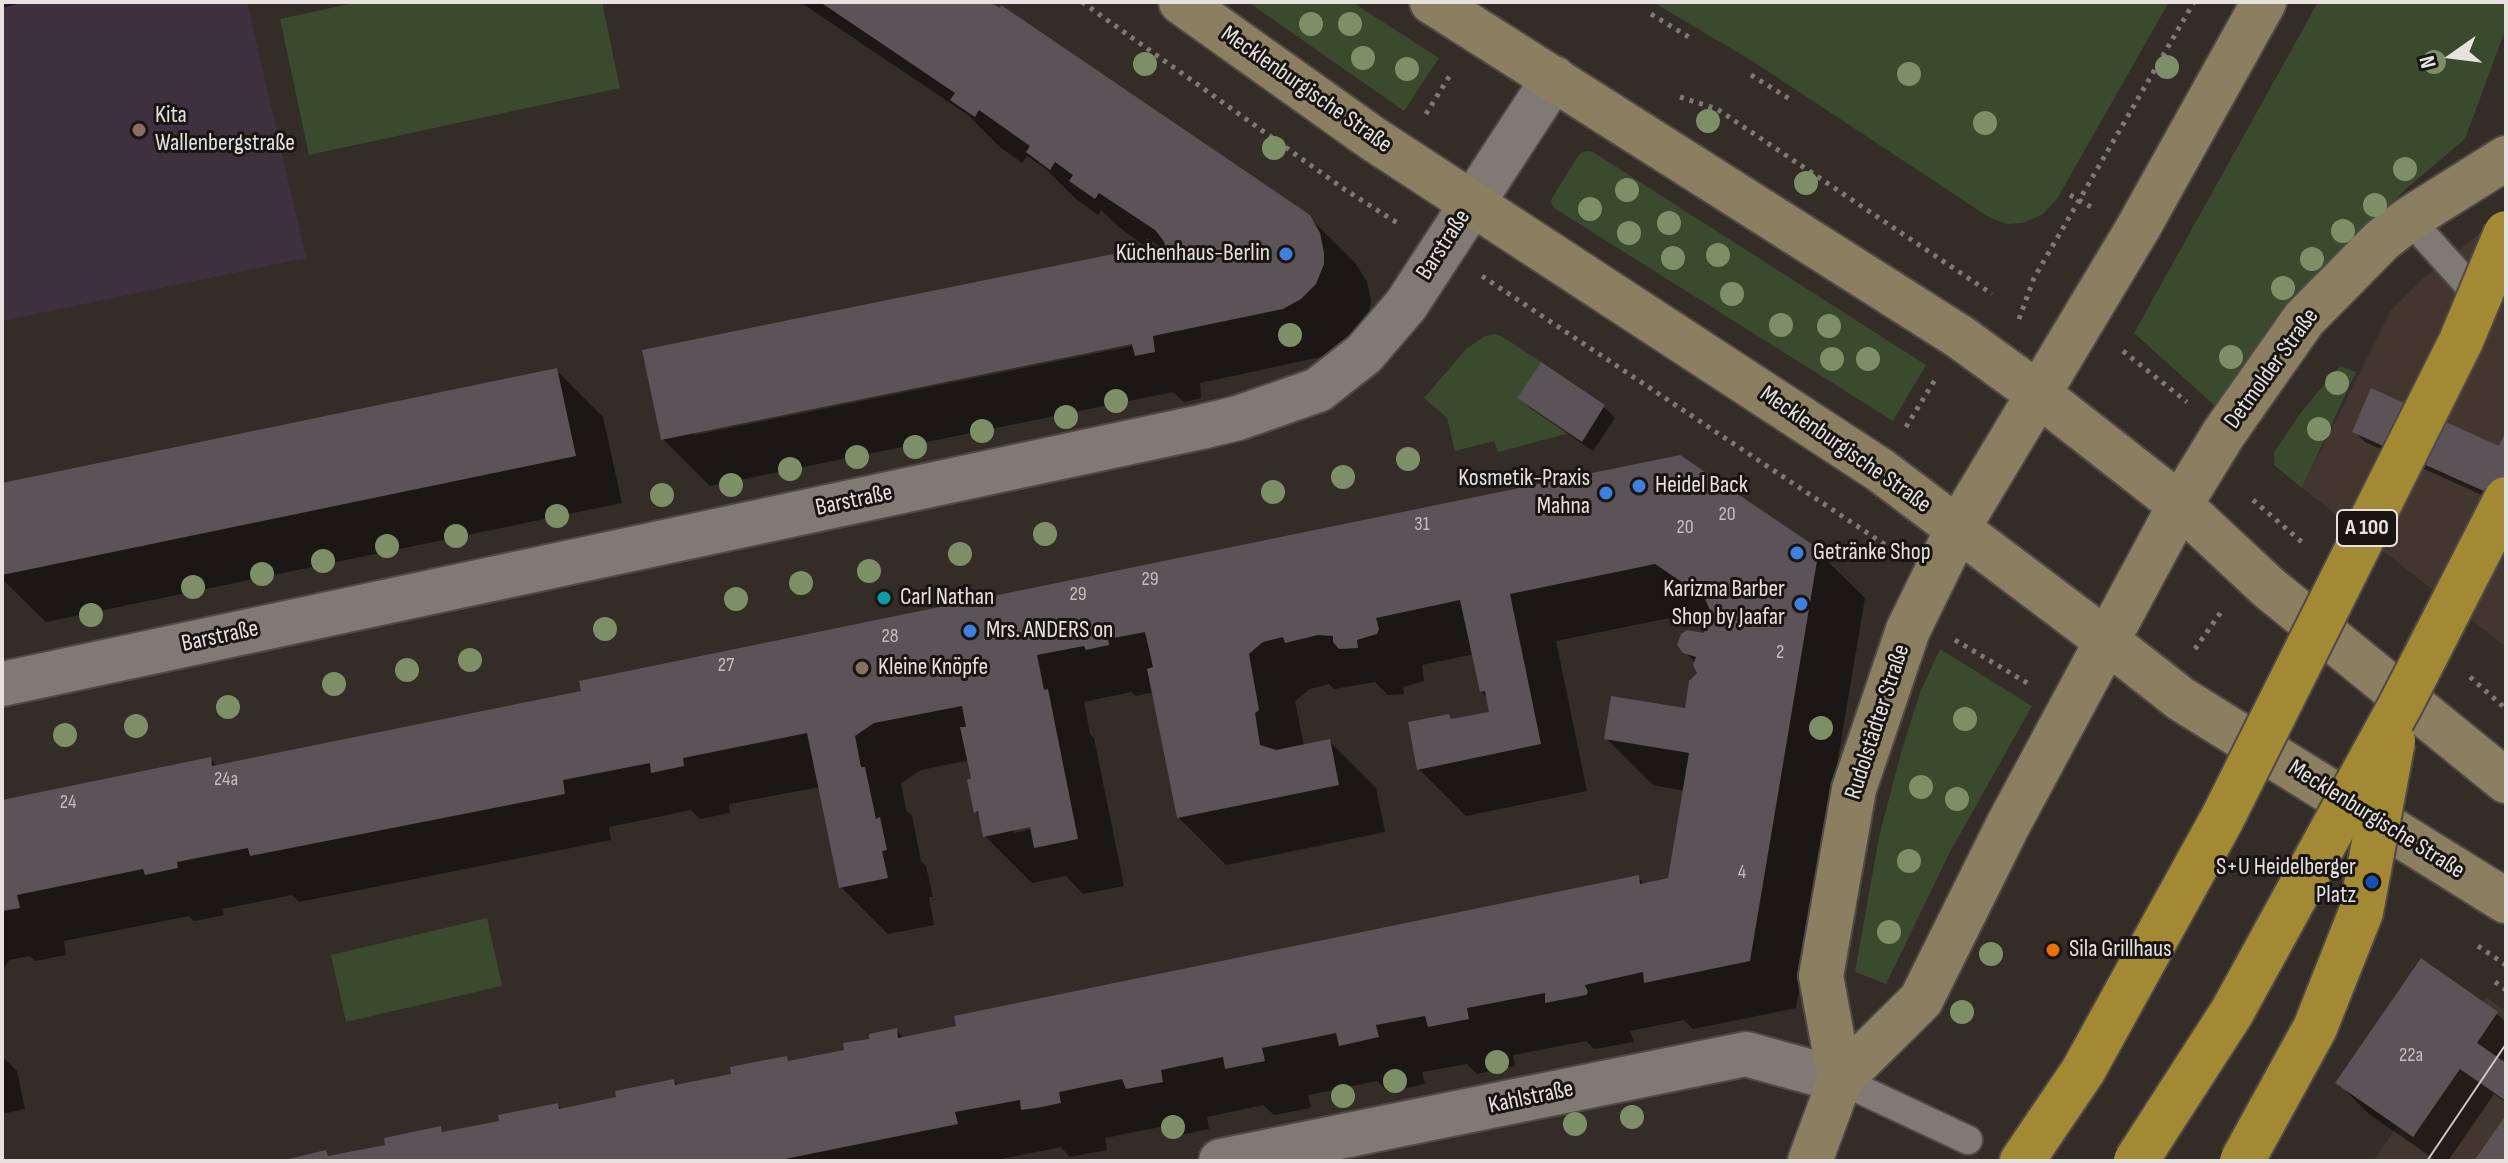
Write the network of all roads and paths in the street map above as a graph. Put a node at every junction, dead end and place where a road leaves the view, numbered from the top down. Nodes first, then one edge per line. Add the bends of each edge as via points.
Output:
1 (1082, 2) edge
2 (1181, 2) edge
3 (1432, 2) edge
4 (2194, 2) edge
5 (2264, 2) edge
6 (1651, 14) dead end
7 (1692, 39) dead end
8 (1455, 68) dead end
9 (1751, 75) dead end
10 (1554, 78) junction
11 (1670, 92) dead end
12 (1793, 101) dead end
13 (1421, 122) dead end
14 (2506, 158) edge
15 (1344, 189) dead end
16 (2070, 195) dead end
17 (2080, 201) junction
18 (1472, 202) junction
19 (2096, 210) dead end
20 (2409, 219) junction
21 (2506, 233) edge
22 (2045, 262) dead end
23 (2506, 272) edge
24 (1988, 291) dead end
25 (1536, 311) dead end
26 (2123, 351) dead end
27 (1938, 373) dead end
28 (2037, 393) junction
29 (2194, 408) dead end
30 (1905, 428) dead end
31 (2506, 499) edge
32 (2180, 505) junction
33 (1829, 506) dead end
34 (1958, 528) junction
35 (2226, 606) dead end
36 (1948, 635) dead end
37 (2107, 641) junction
38 (2194, 650) dead end
39 (2, 684) edge
40 (2040, 690) dead end
41 (2401, 704) junction
42 (2506, 781) edge
43 (2506, 901) edge
44 (2495, 982) dead end
45 (2506, 990) edge
46 (1840, 1080) junction
47 (1968, 1140) dead end
48 (1221, 1161) edge
49 (1810, 1161) edge
50 (2022, 1161) edge
51 (2136, 1161) edge
52 (2242, 1161) edge

1 - 15 path
2 - 18 main road, Mecklenburgische Straße
3 - 10 main road
4 - 17 path
5 - 28 main road via 2138,228
6 - 7 path
8 - 13 path
9 - 12 path
10 - 18 street, Barstraße
10 - 28 main road via 1948,328
11 - 24 path via 1717,109
14 - 20 main road, Detmolder Straße
16 - 17 path
17 - 19 path
17 - 22 path
18 - 34 main road, Mecklenburgische Straße via 1857,454
18 - 39 street, Barstraße via 1406,305 1364,354 1318,390 1238,418
20 - 23 lane via 2473,290
20 - 32 main road, Detmolder Straße via 2304,319
21 - 50 highway, A 100, bridge via 2461,341 2222,819 2083,1071
25 - 33 path
26 - 29 path
27 - 30 path
28 - 32 main road
28 - 34 main road, Rudolstädter Straße
31 - 41 highway, bridge
32 - 37 main road, Detmolder Straße
32 - 42 main road via 2269,588
34 - 37 main road, Mecklenburgische Straße
34 - 46 main road, Rudolstädter Straße via 1908,630 1854,789 1821,976
35 - 38 path
36 - 40 path
37 - 43 main road, Mecklenburgische Straße via 2181,699
37 - 46 main road via 1921,1000
41 - 51 highway, bridge via 2232,1012
41 - 52 highway, bridge via 2361,912 2315,1028
44 - 45 path
46 - 47 lane
46 - 48 street, Kahlstraße via 1746,1054
46 - 49 main road

